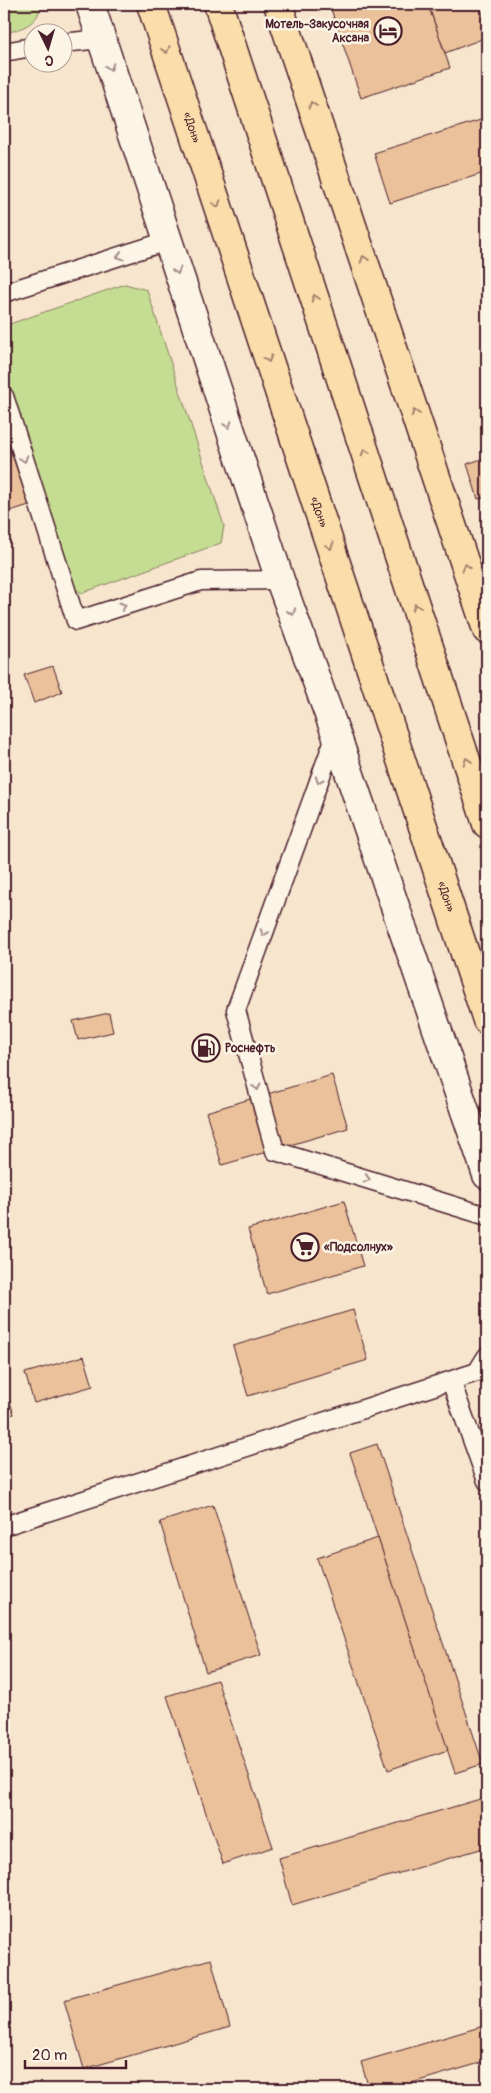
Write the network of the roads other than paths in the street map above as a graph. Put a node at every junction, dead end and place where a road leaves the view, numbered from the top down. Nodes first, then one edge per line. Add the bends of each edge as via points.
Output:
1 (90, 4) edge
2 (151, 4) edge
3 (218, 4) edge
4 (278, 4) edge
5 (101, 39) junction
6 (72, 42) edge
7 (22, 49) edge
8 (4, 52) edge
9 (167, 241) junction
10 (4, 293) edge
11 (4, 396) edge
12 (280, 580) junction
13 (487, 630) edge
14 (336, 734) junction
15 (487, 824) edge
16 (487, 1020) edge
17 (487, 1175) edge
18 (487, 1216) edge
19 (487, 1356) edge
20 (451, 1381) junction
21 (487, 1481) edge
22 (4, 1526) edge

1 - 5 main road
2 -> 16 highway, «Дон»
15 -> 3 highway
13 -> 4 highway
5 - 6 lane
5 -> 9 main road
7 - 8 lane
9 -> 10 lane
9 -> 12 main road
11 -> 12 lane via 76,620 201,581
12 -> 14 main road
14 - 17 main road
14 -> 18 lane via 236,1010 275,1151
19 - 20 lane via 477,1372
20 - 21 lane
20 - 22 lane

